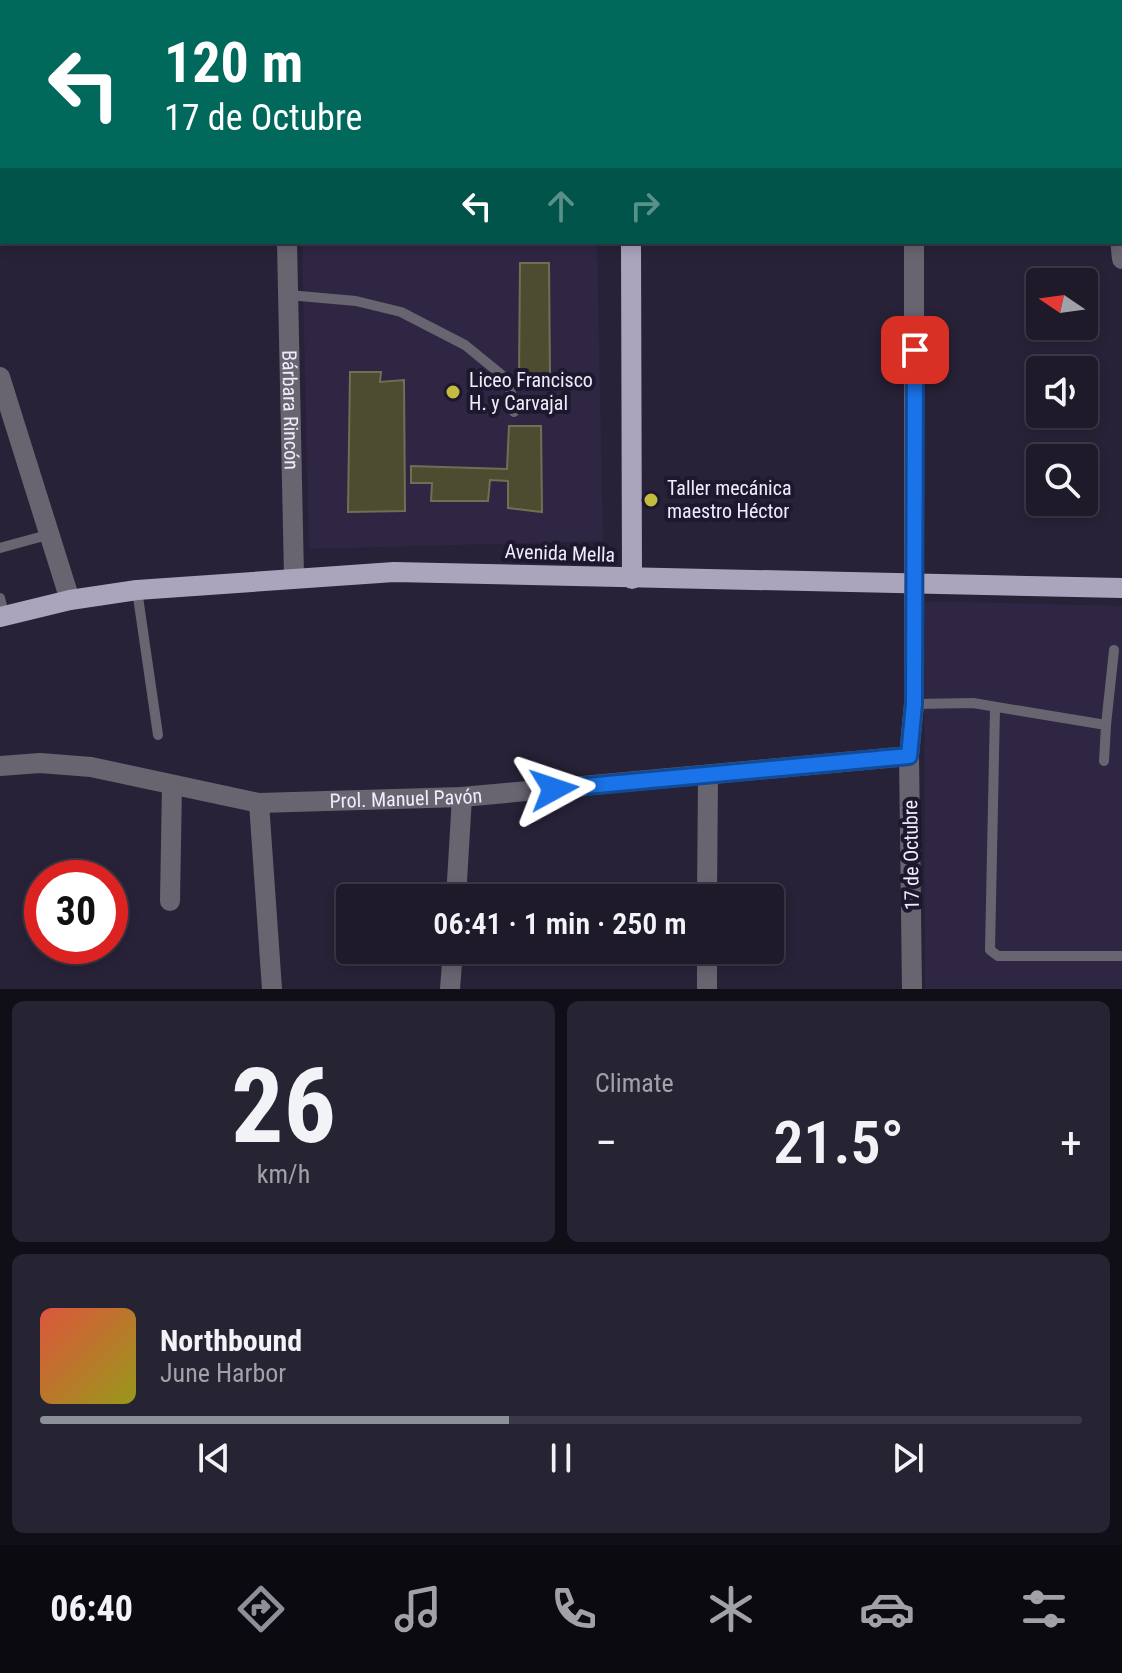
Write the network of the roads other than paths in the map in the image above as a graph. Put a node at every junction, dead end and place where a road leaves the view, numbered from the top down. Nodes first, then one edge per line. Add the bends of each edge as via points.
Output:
1 (287, 244) edge
2 (631, 244) edge
3 (914, 244) edge
4 (288, 295) junction
5 (0, 377) edge
6 (514, 412) dead end
7 (51, 534) junction
8 (0, 548) edge
9 (294, 577) junction
10 (632, 579) junction
11 (914, 581) junction
12 (1122, 588) edge
13 (137, 590) junction
14 (70, 600) junction
15 (1, 610) edge
16 (1114, 650) dead end
17 (914, 704) junction
18 (995, 708) junction
19 (1106, 725) junction
20 (158, 735) dead end
21 (909, 756) junction
22 (1104, 761) dead end
23 (0, 766) edge
24 (708, 776) junction
25 (172, 785) junction
26 (462, 797) junction
27 (259, 803) junction
28 (457, 884) edge
29 (707, 884) edge
30 (170, 901) dead end
31 (1122, 956) edge
32 (452, 964) edge
33 (707, 964) edge
34 (272, 989) edge
35 (450, 989) edge
36 (707, 989) edge
37 (912, 989) edge

1 - 4 street, Bárbara Rincón
2 - 10 main road
3 - 11 street, 17 de Octubre
4 - 6 lane via 356,301 401,312 465,345 509,381
4 - 9 street, Bárbara Rincón
5 - 7 street
7 - 8 lane
7 - 14 street
9 - 10 main road, Avenida Mella via 394,572
9 - 13 main road, Avenida Mella
10 - 11 main road, Avenida Mella
11 - 12 main road, Avenida Mella
11 - 17 street, 17 de Octubre
13 - 14 main road, Avenida Mella
13 - 20 lane
14 - 15 main road, Avenida Mella
16 - 19 lane
17 - 18 lane
17 - 21 street, 17 de Octubre
18 - 19 lane
18 - 31 lane via 990,950 998,956
19 - 22 lane
21 - 24 street, Prol. Manuel Pavón
21 - 37 street, 17 de Octubre
23 - 25 street, Prol. Manuel Pavón via 91,767
24 - 26 street, Prol. Manuel Pavón
24 - 29 street
25 - 27 street, Prol. Manuel Pavón
25 - 30 street
26 - 27 street, Prol. Manuel Pavón
26 - 28 street
27 - 34 street
32 - 35 street
33 - 36 street

